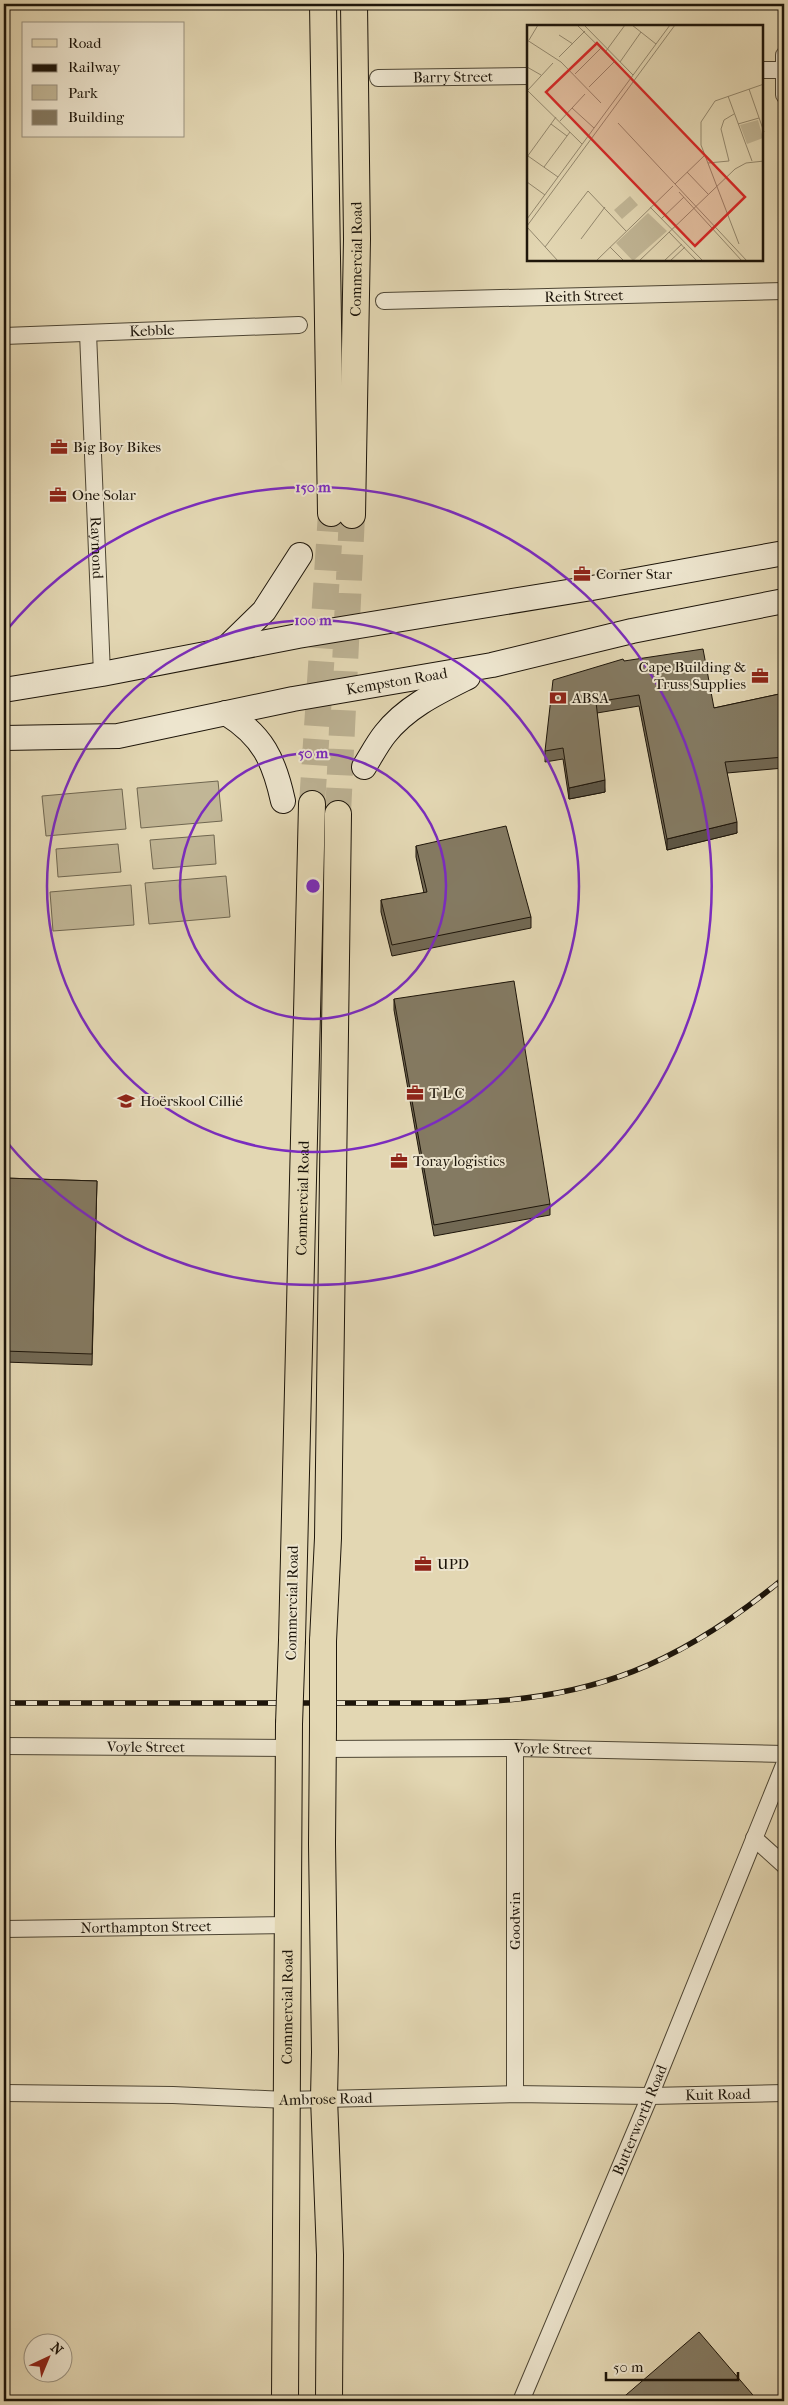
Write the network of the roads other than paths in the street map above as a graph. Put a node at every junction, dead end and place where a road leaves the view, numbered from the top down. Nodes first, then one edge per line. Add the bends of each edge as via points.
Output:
1 (323, 4) edge
2 (354, 4) edge
3 (784, 54) edge
4 (763, 70) edge
5 (784, 70) edge
6 (527, 76) edge
7 (378, 78) dead end
8 (784, 95) edge
9 (784, 291) edge
10 (384, 301) dead end
11 (299, 325) dead end
12 (88, 333) junction
13 (4, 336) edge
14 (784, 553) edge
15 (300, 555) dead end
16 (784, 600) edge
17 (224, 650) junction
18 (492, 665) junction
19 (102, 674) junction
20 (4, 690) edge
21 (226, 713) junction
22 (4, 738) edge
23 (364, 767) dead end
24 (283, 801) dead end
25 (312, 804) tunnel mouth
26 (338, 814) tunnel mouth
27 (289, 1736) junction
28 (322, 1738) junction
29 (4, 1746) edge
30 (514, 1748) junction
31 (784, 1754) edge
32 (784, 1765) edge
33 (754, 1838) junction
34 (784, 1864) edge
35 (288, 1925) junction
36 (4, 1929) edge
37 (4, 2093) edge
38 (784, 2093) edge
39 (515, 2094) junction
40 (650, 2096) junction
41 (324, 2098) junction
42 (286, 2100) junction
43 (285, 2401) edge
44 (328, 2401) edge
45 (521, 2401) edge

1 - 2 main road, Commercial Road via 341,514 357,239
3 - 5 street
4 - 5 street
5 - 8 street
6 - 7 street, Barry Street
9 - 10 street, Reith Street
11 - 12 street, Kebble
12 - 13 street, Kebble
12 - 19 street, Raymond
14 - 17 main road
15 - 17 main road via 264,611
16 - 18 main road, Kempston Road via 632,631
17 - 19 main road
18 - 21 main road, Kempston Road via 293,698
18 - 23 main road via 437,692 413,708 385,734
19 - 20 main road
21 - 22 main road, Kempston Road via 118,736
21 - 24 main road via 264,746 277,772
25 - 27 main road, Commercial Road, bridge
26 - 28 main road, Commercial Road, bridge via 328,1538
27 - 29 street, Voyle Street
27 - 35 main road, Commercial Road
28 - 30 street, Voyle Street
28 - 41 main road, Commercial Road
30 - 31 street, Voyle Street
30 - 39 street, Goodwin
32 - 33 street, Butterworth Road
33 - 34 street
33 - 40 street, Butterworth Road
35 - 36 street, Northampton Street
35 - 42 main road, Commercial Road
37 - 42 street, Ambrose Road
38 - 40 street, Kuit Road
39 - 40 street, Ambrose Road
39 - 41 street, Ambrose Road
40 - 45 street, Butterworth Road
41 - 42 street, Ambrose Road
41 - 44 main road, Commercial Road via 330,2255
42 - 43 main road, Commercial Road

